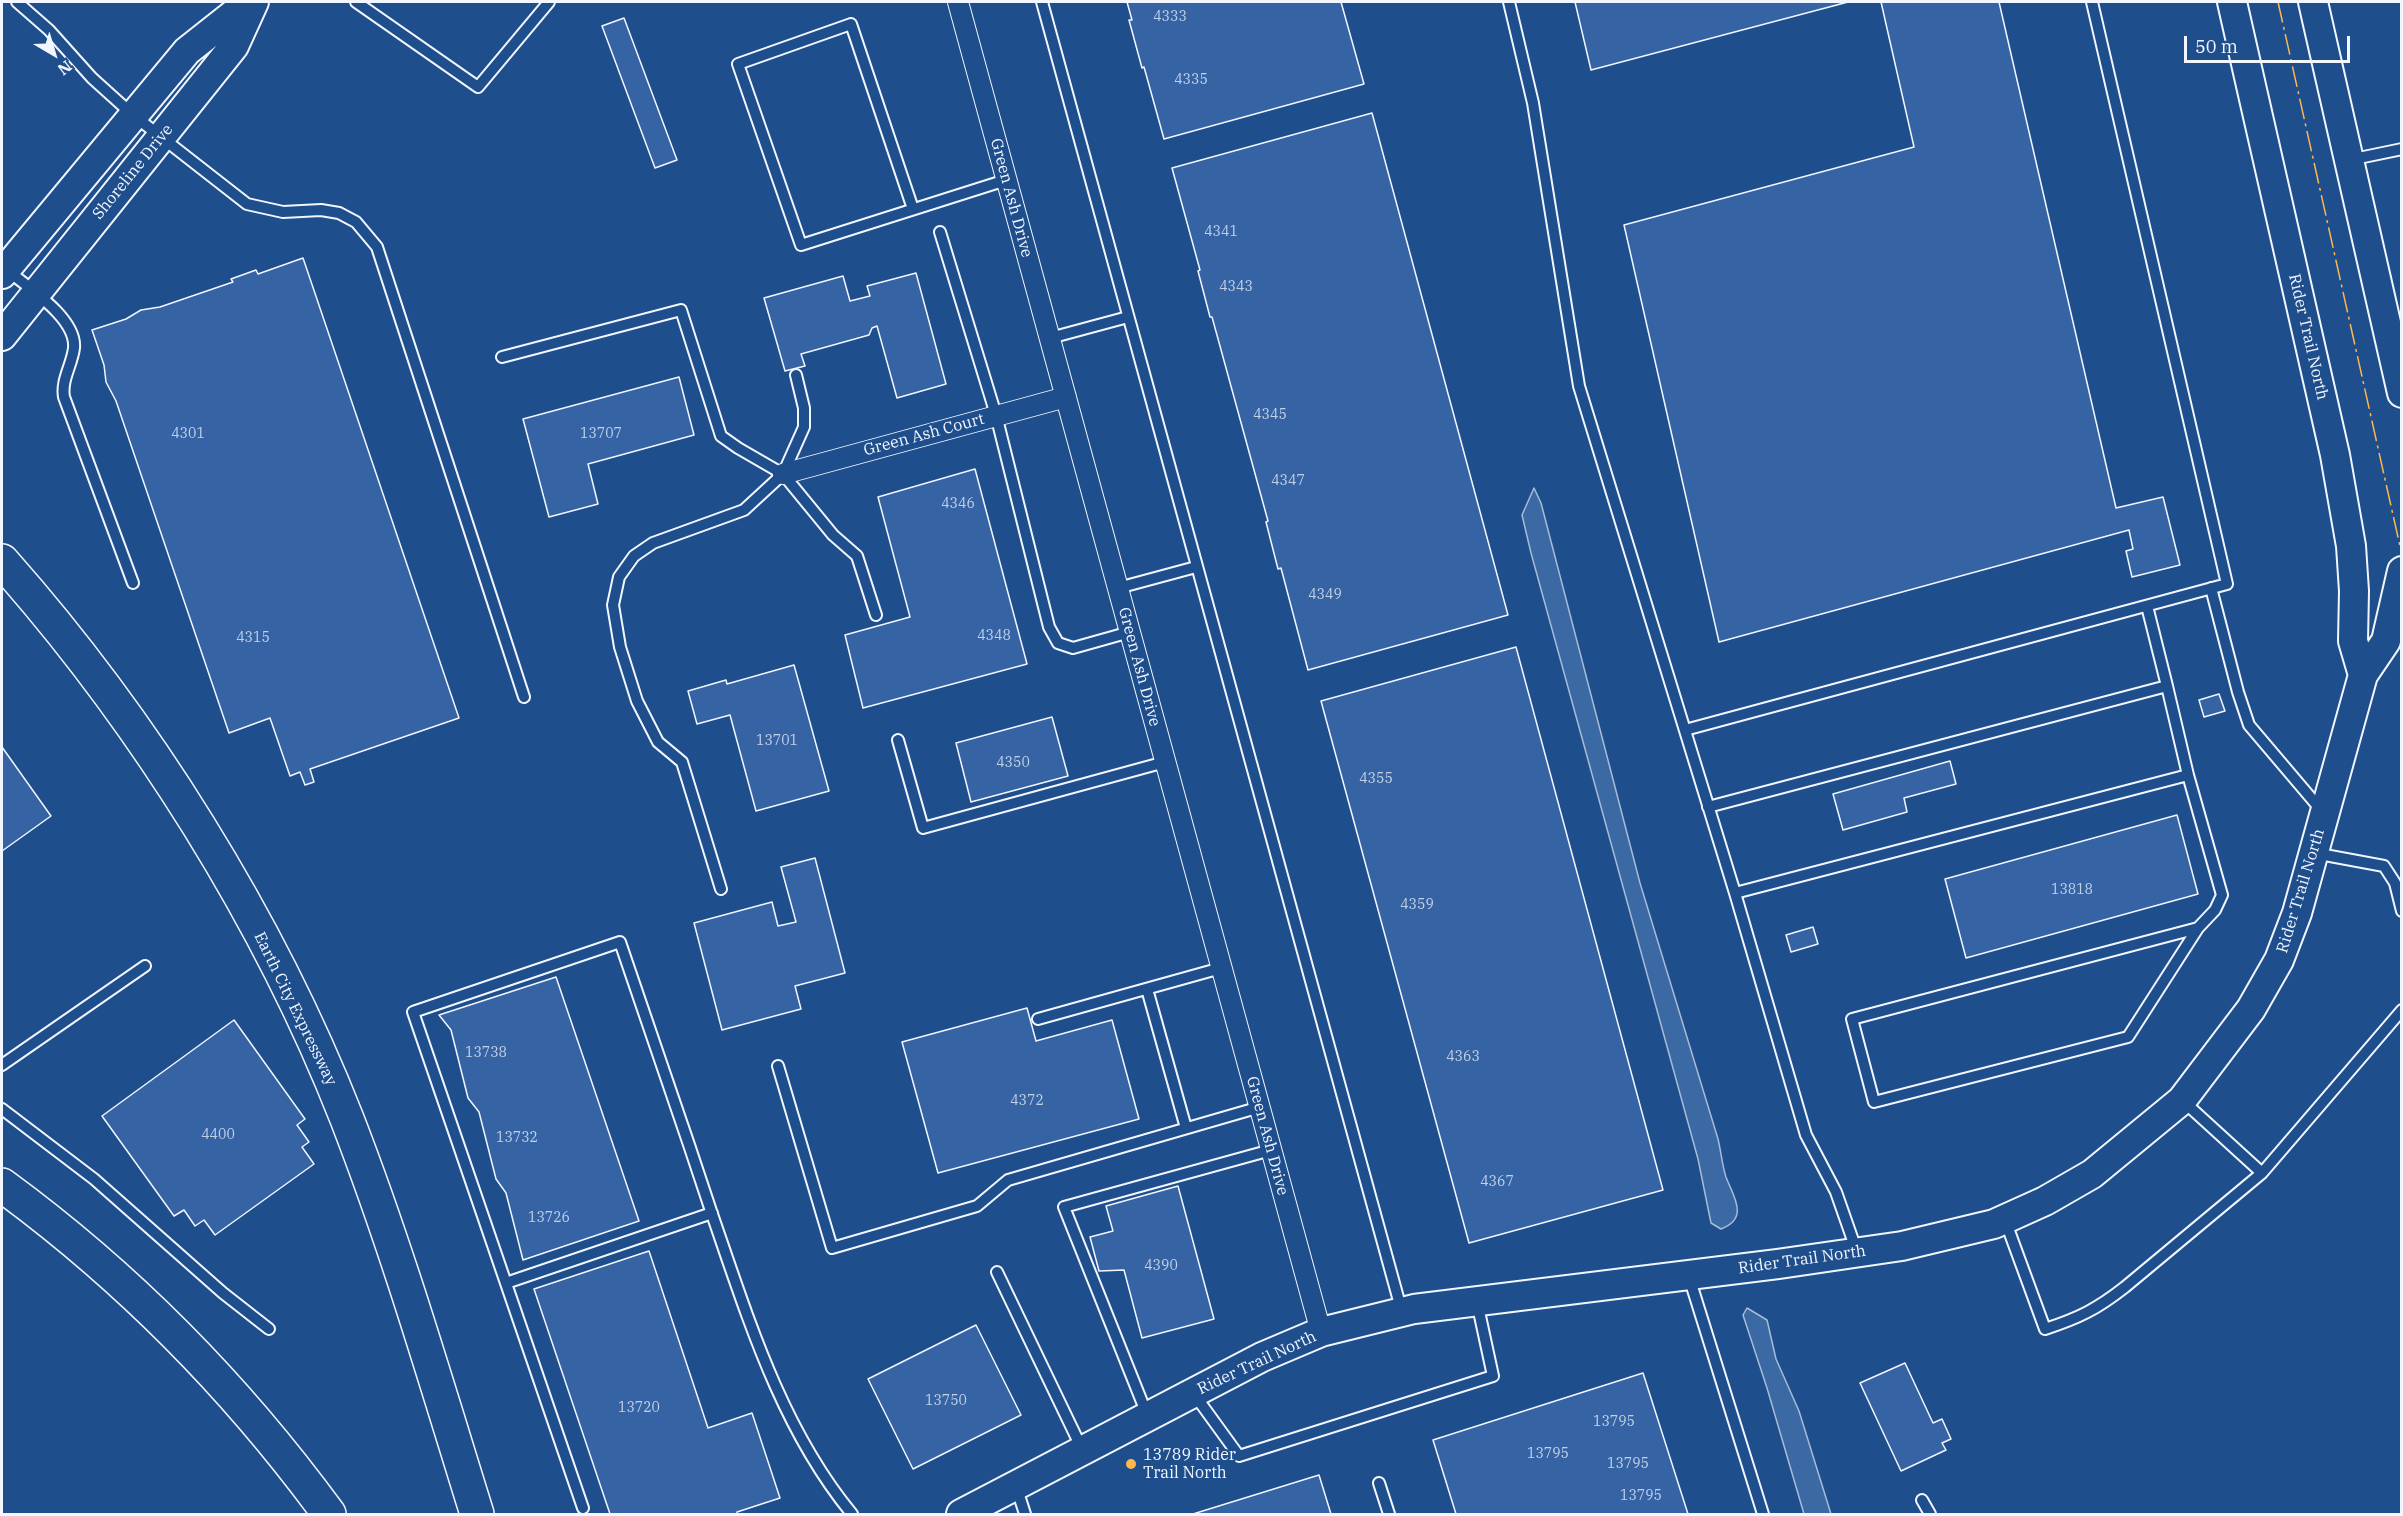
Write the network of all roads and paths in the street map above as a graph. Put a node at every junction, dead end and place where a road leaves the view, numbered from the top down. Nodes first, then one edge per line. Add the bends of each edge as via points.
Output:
1 (17, 2) edge
2 (249, 2) edge
3 (254, 2) edge
4 (356, 2) edge
5 (549, 2) edge
6 (962, 2) edge
7 (1042, 2) edge
8 (1509, 2) edge
9 (2092, 2) edge
10 (2232, 2) edge
11 (2313, 2) edge
12 (133, 115) junction
13 (162, 137) junction
14 (2402, 149) edge
15 (2348, 160) junction
16 (1006, 180) junction
17 (913, 209) junction
18 (939, 231) dead end
19 (3, 269) edge
20 (36, 294) junction
21 (1128, 317) junction
22 (2, 336) edge
23 (1050, 338) junction
24 (502, 357) dead end
25 (796, 375) dead end
26 (2402, 393) edge
27 (1066, 397) junction
28 (996, 415) junction
29 (783, 474) junction
30 (2, 561) edge
31 (1196, 567) junction
32 (2402, 571) edge
33 (133, 583) dead end
34 (1118, 588) junction
35 (2211, 588) junction
36 (2147, 606) junction
37 (876, 615) dead end
38 (1130, 632) junction
39 (2362, 675) junction
40 (2167, 686) junction
41 (524, 697) dead end
42 (1685, 730) junction
43 (898, 740) dead end
44 (1165, 762) junction
45 (2188, 775) junction
46 (1708, 807) junction
47 (2324, 813) junction
48 (2313, 853) junction
49 (721, 889) dead end
50 (1735, 893) junction
51 (2402, 911) edge
52 (2198, 928) junction
53 (145, 966) dead end
54 (1221, 968) junction
55 (1147, 989) junction
56 (2402, 1010) edge
57 (1038, 1018) dead end
58 (2, 1065) edge
59 (778, 1066) dead end
60 (2182, 1100) junction
61 (1260, 1107) junction
62 (2, 1109) edge
63 (1186, 1128) junction
64 (1271, 1150) junction
65 (2262, 1173) junction
66 (2, 1185) edge
67 (712, 1213) junction
68 (2005, 1219) junction
69 (1857, 1252) junction
70 (996, 1272) dead end
71 (1689, 1275) junction
72 (506, 1283) junction
73 (1477, 1301) junction
74 (1402, 1312) junction
75 (269, 1329) dead end
76 (1321, 1332) junction
77 (1193, 1393) junction
78 (1148, 1417) junction
79 (1083, 1451) junction
80 (1379, 1483) dead end
81 (1016, 1486) junction
82 (1922, 1500) dead end
83 (583, 1508) dead end
84 (329, 1515) edge
85 (477, 1515) edge
86 (852, 1515) edge
87 (961, 1515) edge
88 (1025, 1515) edge
89 (1389, 1515) edge
90 (1763, 1515) edge
91 (1930, 1515) edge

1 - 12 lane
2 - 12 street via 187,51
3 - 13 street, Shoreline Drive via 234,46
4 - 5 lane via 478,87
6 - 16 street, Green Ash Drive
7 - 21 lane
8 - 42 lane via 1533,103 1579,386
9 - 35 lane via 2227,584
10 - 39 street, Rider Trail North via 2335,455 2351,546 2353,641
11 - 15 street
12 - 13 lane
12 - 19 street
13 - 20 street, Shoreline Drive
13 - 41 lane via 247,204 283,212 339,213 356,222 377,247
14 - 15 lane
15 - 26 street
16 - 17 lane
16 - 23 street, Green Ash Drive
17 - 17 lane via 801,245 738,64 851,24
18 - 28 lane
19 - 20 lane
20 - 22 street, Shoreline Drive
20 - 33 lane via 72,329 74,347 64,398
21 - 23 lane
21 - 31 lane
23 - 27 street, Green Ash Drive
24 - 29 lane via 681,310 721,436
25 - 29 lane via 804,427
27 - 28 street, Green Ash Court
27 - 34 street, Green Ash Drive
28 - 29 street, Green Ash Court
28 - 38 lane via 1049,627 1058,643 1073,648
29 - 37 lane via 833,535 857,556
29 - 49 lane via 744,510 653,543 634,556 619,577 613,605 620,647 637,701 658,742 682,762
30 - 85 highway, Earth City Expressway via 64,635 154,758 199,827 279,969 342,1106 375,1194
31 - 34 lane
31 - 74 lane
32 - 39 street, Rider Trail North via 2386,641
34 - 38 street, Green Ash Drive
35 - 36 lane
35 - 47 lane via 2250,725
36 - 40 lane
36 - 42 lane
38 - 44 street, Green Ash Drive
39 - 47 street, Rider Trail North
40 - 45 lane
40 - 46 lane
42 - 46 lane
43 - 44 lane via 924,828
44 - 54 street, Green Ash Drive
45 - 50 lane
45 - 52 lane via 2222,895 2215,910
46 - 50 lane
47 - 48 street, Rider Trail North
48 - 51 lane via 2384,866 2395,883
48 - 60 street, Rider Trail North via 2279,960 2252,1009
50 - 69 lane via 1806,1135 1836,1192
52 - 52 lane via 1851,1019 1874,1102 2128,1037
53 - 58 lane
54 - 55 lane
54 - 61 street, Green Ash Drive
55 - 57 lane
55 - 63 lane
56 - 65 lane
59 - 63 lane via 832,1248 977,1206 1008,1180
60 - 65 lane
60 - 68 street, Rider Trail North via 2092,1174
61 - 63 lane
61 - 64 street, Green Ash Drive
62 - 75 lane via 94,1179
64 - 76 street, Green Ash Drive
64 - 78 lane via 1064,1207
65 - 68 lane via 2103,1305 2045,1329
66 - 84 highway via 106,1267 166,1322 275,1442
67 - 72 lane
67 - 72 lane via 620,942 423,1008 413,1012
67 - 86 lane via 754,1336 779,1392 807,1448
68 - 69 street, Rider Trail North via 1902,1246
69 - 71 street, Rider Trail North
70 - 79 lane
71 - 73 street, Rider Trail North
71 - 90 lane
72 - 83 lane
73 - 74 street, Rider Trail North
73 - 77 lane via 1494,1376 1239,1456
74 - 76 street, Rider Trail North
76 - 77 street, Rider Trail North
77 - 78 street, Rider Trail North
78 - 79 street, Rider Trail North
79 - 81 street, Rider Trail North
80 - 89 lane
81 - 87 street, Rider Trail North
81 - 88 lane
82 - 91 lane

